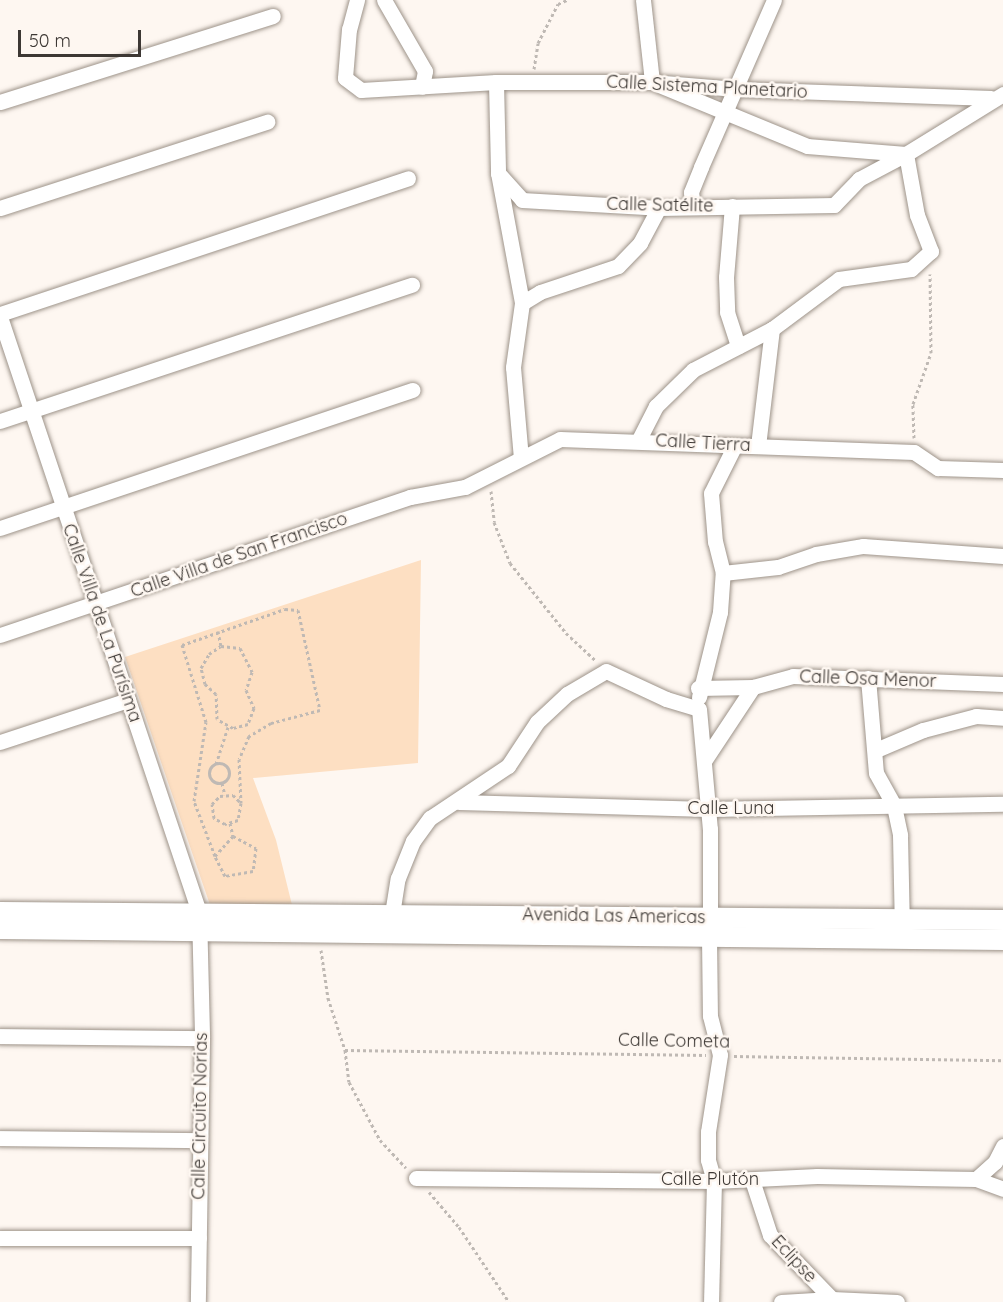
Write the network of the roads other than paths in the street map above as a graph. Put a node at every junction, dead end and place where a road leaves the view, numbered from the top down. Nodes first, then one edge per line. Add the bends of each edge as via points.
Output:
1 (357, 0) edge
2 (384, 0) edge
3 (643, 0) edge
4 (774, 0) edge
5 (273, 16) dead end
6 (495, 82) junction
7 (652, 82) junction
8 (423, 87) junction
9 (736, 89) junction
10 (997, 96) edge
11 (0, 102) edge
12 (724, 113) junction
13 (267, 122) dead end
14 (906, 154) junction
15 (498, 173) junction
16 (408, 178) dead end
17 (693, 205) junction
18 (732, 206) junction
19 (0, 208) edge
20 (659, 208) junction
21 (412, 285) dead end
22 (522, 303) junction
23 (0, 315) edge
24 (772, 329) junction
25 (738, 346) junction
26 (413, 390) dead end
27 (31, 410) junction
28 (0, 421) edge
29 (639, 439) junction
30 (758, 446) junction
31 (734, 447) junction
32 (521, 458) junction
33 (1003, 470) edge
34 (410, 497) joint
35 (63, 507) junction
36 (0, 528) edge
37 (1003, 556) edge
38 (723, 573) junction
39 (95, 604) junction
40 (0, 635) edge
41 (868, 678) junction
42 (1003, 684) edge
43 (753, 687) junction
44 (698, 688) junction
45 (128, 700) junction
46 (699, 709) junction
47 (1003, 718) edge
48 (0, 742) edge
49 (876, 750) junction
50 (704, 761) junction
51 (459, 802) junction
52 (1003, 804) edge
53 (894, 806) junction
54 (708, 809) junction
55 (0, 912) edge
56 (392, 914) junction
57 (903, 919) junction
58 (1003, 920) edge
59 (200, 922) junction
60 (226, 923) junction
61 (709, 927) junction
62 (0, 929) edge
63 (901, 939) junction
64 (1003, 940) edge
65 (0, 1036) edge
66 (202, 1038) junction
67 (0, 1138) edge
68 (200, 1140) junction
69 (1003, 1146) edge
70 (416, 1178) dead end
71 (976, 1179) junction
72 (753, 1180) junction
73 (714, 1181) junction
74 (1003, 1189) edge
75 (0, 1238) edge
76 (199, 1238) junction
77 (832, 1299) junction
78 (198, 1302) edge
79 (711, 1302) edge
80 (781, 1302) edge
81 (897, 1302) edge

1 - 8 street, Calle Sistema Planetario via 349,29 345,78 361,90
2 - 8 street via 425,71
3 - 7 street
4 - 9 street
5 - 11 street
6 - 7 street, Calle Sistema Planetario
6 - 8 street, Calle Sistema Planetario
6 - 15 street
7 - 9 street, Calle Sistema Planetario
7 - 12 street
9 - 10 street, Calle Sistema Planetario
9 - 12 street
10 - 14 street
12 - 14 street via 807,146
12 - 17 street via 691,192
13 - 19 street
14 - 18 street, Calle Satélite via 860,179 834,205
14 - 24 street via 917,214 931,252 911,269 839,279
15 - 20 street, Calle Satélite via 522,200
15 - 22 street
16 - 23 street
17 - 18 street, Calle Satélite
17 - 20 street, Calle Satélite
18 - 25 street via 727,312
20 - 22 street via 640,243 618,266 540,292
21 - 27 street
22 - 32 street via 513,367
23 - 27 street, Calle Villa de La Purísima
24 - 25 street
24 - 30 street
25 - 29 street via 693,370 656,406
26 - 35 street
27 - 28 street
27 - 35 street, Calle Villa de La Purísima
29 - 31 street, Calle Tierra
29 - 32 street, Calle Tierra via 560,439
30 - 31 street, Calle Tierra
30 - 33 street, Calle Tierra via 914,452 938,468
31 - 38 street via 711,493 715,542
32 - 34 street, Calle Tierra via 465,487
34 - 39 street, Calle Villa de San Francisco
35 - 36 street
35 - 39 street, Calle Villa de La Purísima
37 - 38 street via 863,546 816,554 778,567
38 - 44 street via 710,657
39 - 40 street, Calle Villa de San Francisco
39 - 45 street, Calle Villa de La Purísima
41 - 42 street, Calle Osa Menor
41 - 43 street, Calle Osa Menor via 793,676
41 - 49 street
43 - 44 street, Calle Osa Menor
43 - 50 street
44 - 46 street
45 - 48 street
45 - 59 street, Calle Villa de La Purísima
46 - 50 street
46 - 51 street via 666,699 606,671 567,694 537,722 508,765
47 - 49 street via 976,716 923,730
49 - 53 street via 876,773
50 - 54 street
51 - 54 street, Calle Luna
51 - 56 street via 430,818 413,841 398,878
52 - 53 street, Calle Luna
53 - 54 street, Calle Luna
53 - 57 street via 900,835
54 - 61 street
55 - 59 street
56 - 60 street, Avenida Las Americas
56 - 61 street, Avenida Las Americas
57 - 58 street, Avenida Las Americas
57 - 61 street, Avenida Las Americas
57 - 63 street
59 - 60 street
59 - 62 street
59 - 66 street, Calle Circuito Norias
60 - 61 street, Avenida Las Americas via 319,934
61 - 63 street, Avenida Las Americas
61 - 73 street via 710,1016 720,1055 708,1132 708,1160
63 - 64 street, Avenida Las Americas
65 - 66 street
66 - 68 street, Calle Circuito Norias
67 - 68 street
68 - 76 street, Calle Circuito Norias
69 - 71 street via 995,1162
70 - 73 street, Calle Plutón
71 - 72 street, Calle Plutón via 818,1176
71 - 74 street, Calle Plutón
72 - 73 street, Calle Plutón
72 - 77 street, Eclipse via 770,1236
73 - 79 street
75 - 76 street
76 - 78 street, Calle Circuito Norias
77 - 80 street
77 - 81 street

